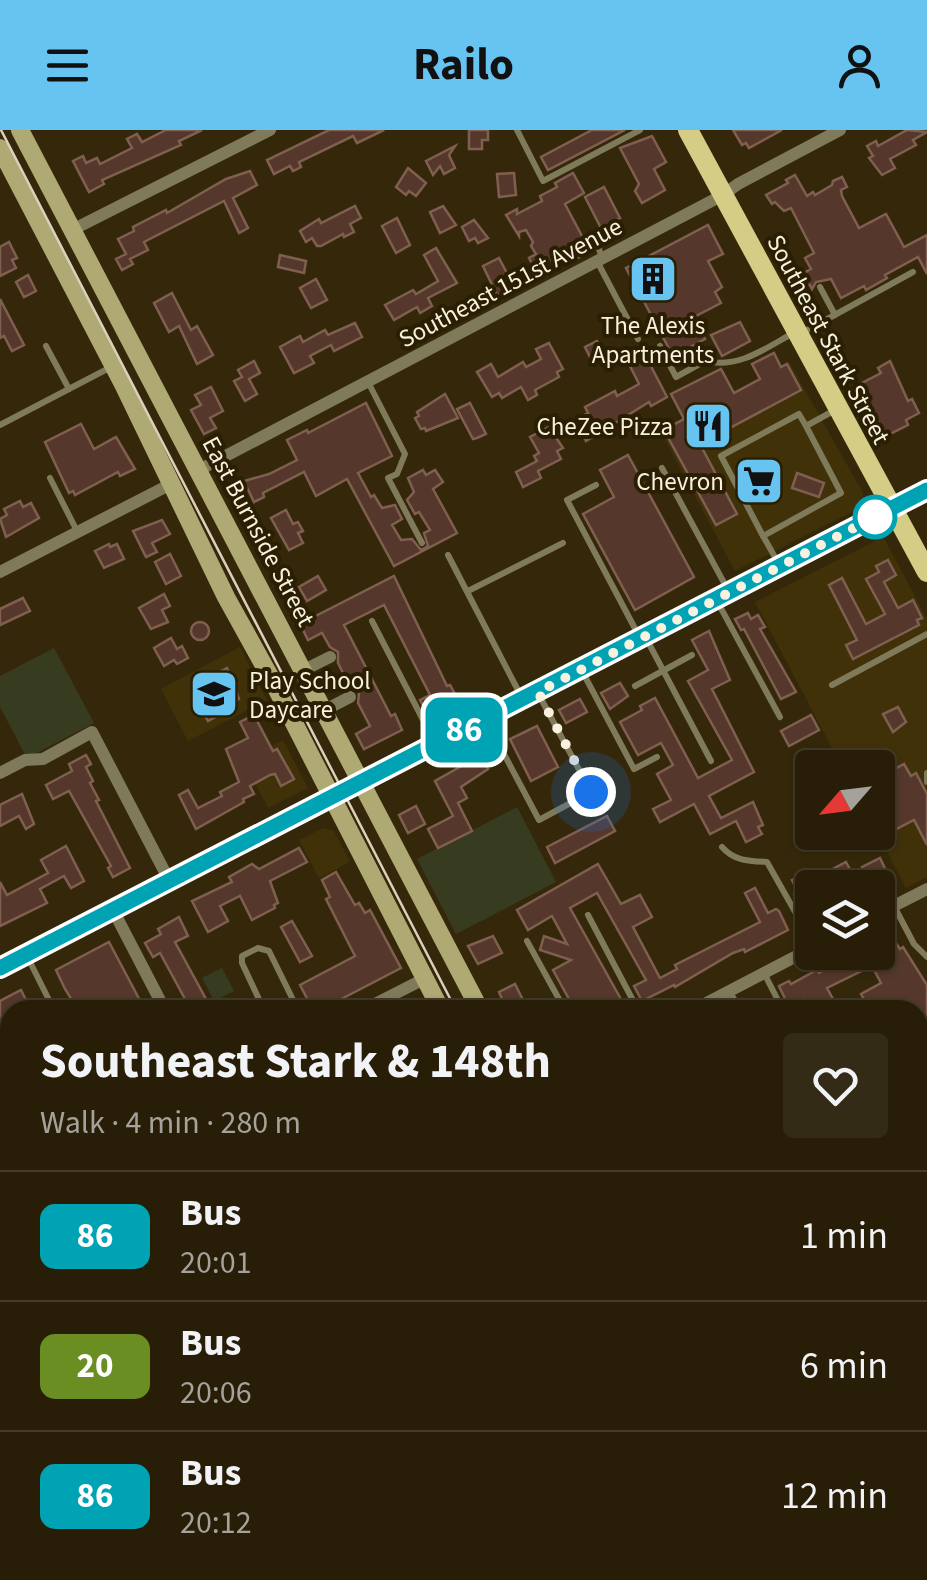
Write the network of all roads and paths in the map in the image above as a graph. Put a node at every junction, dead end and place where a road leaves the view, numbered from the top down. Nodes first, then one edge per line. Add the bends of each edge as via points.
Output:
1 (20, 130) edge
2 (270, 130) edge
3 (516, 130) edge
4 (640, 130) edge
5 (688, 130) edge
6 (839, 130) edge
7 (0, 148) edge
8 (723, 195) junction
9 (70, 232) junction
10 (572, 260) dead end
11 (600, 260) junction
12 (913, 272) dead end
13 (820, 287) dead end
14 (835, 315) junction
15 (798, 333) junction
16 (638, 339) dead end
17 (46, 346) dead end
18 (660, 346) dead end
19 (114, 366) junction
20 (368, 381) junction
21 (69, 389) junction
22 (838, 408) junction
23 (0, 424) edge
24 (806, 426) junction
25 (662, 468) dead end
26 (199, 470) junction
27 (50, 478) dead end
28 (171, 484) junction
29 (596, 485) dead end
30 (926, 494) edge
31 (892, 508) junction
32 (77, 532) junction
33 (764, 536) junction
34 (919, 539) edge
35 (422, 543) dead end
36 (563, 543) dead end
37 (448, 555) dead end
38 (780, 566) junction
39 (0, 572) edge
40 (927, 572) edge
41 (468, 591) junction
42 (723, 596) junction
43 (372, 620) dead end
44 (927, 634) edge
45 (643, 638) junction
46 (692, 655) dead end
47 (330, 657) dead end
48 (582, 669) junction
49 (304, 670) junction
50 (663, 671) junction
51 (832, 685) dead end
52 (635, 686) dead end
53 (530, 695) junction
54 (350, 697) dead end
55 (325, 710) junction
56 (780, 717) dead end
57 (485, 718) junction
58 (436, 744) junction
59 (657, 757) dead end
60 (711, 761) dead end
61 (0, 773) edge
62 (927, 773) edge
63 (927, 782) edge
64 (346, 790) junction
65 (722, 846) dead end
66 (168, 880) junction
67 (927, 888) edge
68 (895, 905) edge
69 (895, 908) edge
70 (113, 910) junction
71 (795, 912) edge
72 (588, 914) dead end
73 (527, 941) dead end
74 (26, 955) junction
75 (795, 957) edge
76 (927, 957) edge
77 (0, 968) edge
78 (764, 973) junction
79 (424, 978) junction
80 (730, 991) junction
81 (49, 1000) edge
82 (160, 1000) edge
83 (259, 1000) edge
84 (293, 1000) edge
85 (382, 1000) edge
86 (436, 1000) edge
87 (474, 1000) edge
88 (559, 1000) edge
89 (633, 1000) edge
90 (712, 1000) edge
91 (735, 1000) edge
92 (778, 1000) edge

1 - 9 street, East Burnside Street
2 - 9 street
3 - 4 lane via 544,182
5 - 8 main road, Southeast Stark Street
6 - 8 street, Southeast 151st Avenue
7 - 19 street, East Burnside Street
8 - 11 street, Southeast 151st Avenue
8 - 15 main road, Southeast Stark Street
9 - 26 street, East Burnside Street
10 - 11 lane via 598,246
11 - 16 lane
11 - 20 street, Southeast 151st Avenue
12 - 14 lane
13 - 14 lane
14 - 15 lane
15 - 18 lane via 738,362 705,361 676,377
15 - 22 main road, Southeast Stark Street
17 - 21 lane
19 - 21 lane
19 - 28 street, East Burnside Street
20 - 26 street, Southeast 151st Avenue
20 - 35 lane via 405,454 388,478
21 - 23 lane
22 - 24 lane
22 - 31 main road, Southeast Stark Street
24 - 33 lane via 841,493
24 - 33 lane via 799,414 721,456
25 - 42 lane
26 - 49 street, East Burnside Street
27 - 32 lane
28 - 32 street
28 - 64 street, East Burnside Street
29 - 45 lane via 567,500
30 - 31 street
31 - 34 main road, Southeast Stark Street
31 - 38 street
32 - 39 street
33 - 38 lane
34 - 40 main road, Southeast Stark Street
36 - 41 lane
37 - 41 lane
38 - 42 street
41 - 53 lane
42 - 45 street
42 - 56 lane
43 - 58 lane
44 - 51 lane
45 - 48 street
45 - 50 lane
46 - 50 lane
47 - 49 street
48 - 53 street
48 - 59 lane via 634,769
49 - 55 street, East Burnside Street
50 - 52 lane
50 - 60 lane
53 - 57 street
53 - 57 lane via 591,792 539,820
54 - 55 street
55 - 64 street, East Burnside Street
57 - 58 street
58 - 64 street
61 - 66 street via 92,732
62 - 63 lane
64 - 66 street
64 - 79 street, East Burnside Street
64 - 87 street, East Burnside Street
65 - 71 lane via 730,856 766,862
66 - 70 street
67 - 68 street
69 - 76 lane
70 - 74 street
70 - 82 street
72 - 89 lane
73 - 88 lane
74 - 77 street
74 - 81 lane
75 - 78 street
78 - 80 street
78 - 92 lane
79 - 85 street
79 - 86 street, East Burnside Street
80 - 90 street
80 - 91 lane
83 - 84 lane via 242,963 242,956 258,948 270,951

